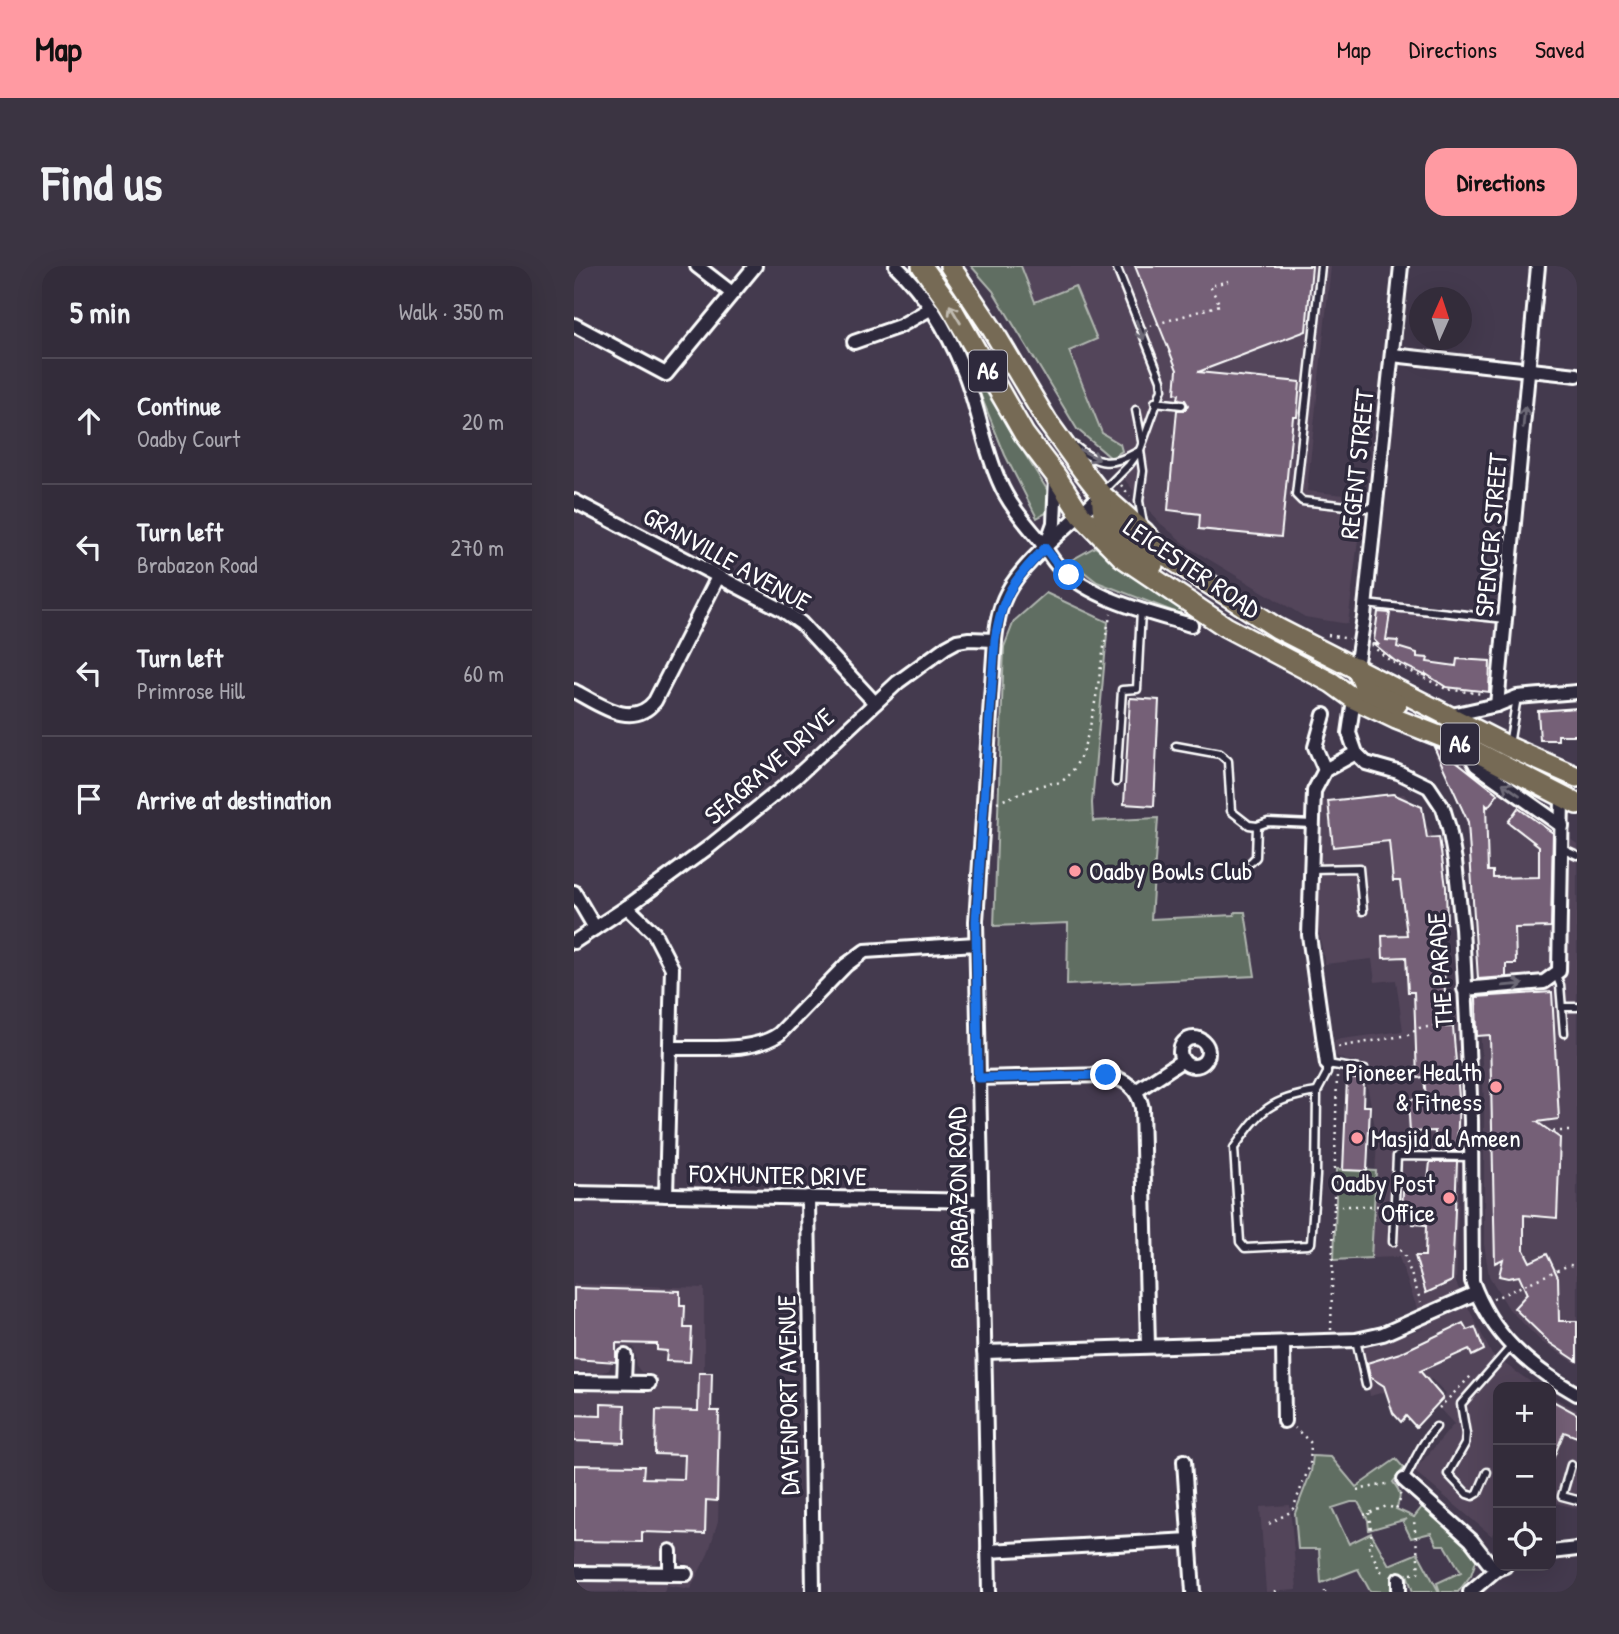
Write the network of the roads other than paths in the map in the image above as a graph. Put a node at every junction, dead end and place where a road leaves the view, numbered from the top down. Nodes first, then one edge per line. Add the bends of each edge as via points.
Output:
1 (697, 266) edge
2 (755, 266) edge
3 (896, 266) edge
4 (922, 266) edge
5 (950, 266) edge
6 (1116, 266) edge
7 (1321, 266) edge
8 (1401, 266) edge
9 (1538, 266) edge
10 (732, 293) junction
11 (930, 309) junction
12 (574, 325) edge
13 (992, 329) junction
14 (855, 342) dead end
15 (1392, 355) junction
16 (1529, 368) junction
17 (1577, 374) edge
18 (1155, 402) junction
19 (1182, 405) dead end
20 (1136, 410) dead end
21 (1047, 421) junction
22 (1141, 446) junction
23 (1056, 476) junction
24 (1101, 494) junction
25 (574, 501) edge
26 (1375, 509) junction
27 (1081, 515) junction
28 (1144, 533) junction
29 (1045, 548) junction
30 (1163, 554) junction
31 (718, 577) junction
32 (1365, 604) junction
33 (1141, 610) junction
34 (1506, 620) junction
35 (1191, 625) dead end
36 (1226, 627) junction
37 (995, 640) junction
38 (1356, 667) junction
39 (574, 691) edge
40 (1577, 692) edge
41 (1517, 697) junction
42 (1354, 699) junction
43 (876, 703) junction
44 (1497, 705) junction
45 (1324, 715) dead end
46 (1446, 716) junction
47 (1176, 746) dead end
48 (1465, 746) junction
49 (1509, 747) junction
50 (1356, 753) junction
51 (1325, 770) junction
52 (1576, 773) edge
53 (1116, 782) dead end
54 (1570, 800) edge
55 (1313, 824) junction
56 (1257, 826) junction
57 (1562, 826) junction
58 (1562, 849) junction
59 (1577, 855) edge
60 (1251, 862) dead end
61 (1311, 869) junction
62 (574, 892) edge
63 (627, 908) junction
64 (1363, 911) dead end
65 (595, 928) junction
66 (574, 942) edge
67 (976, 944) junction
68 (1557, 973) junction
69 (1464, 989) junction
70 (1562, 1007) junction
71 (1577, 1007) edge
72 (1564, 1033) dead end
73 (672, 1048) junction
74 (1183, 1060) dead end
75 (1332, 1066) junction
76 (1365, 1070) dead end
77 (978, 1078) junction
78 (1136, 1091) junction
79 (1317, 1092) junction
80 (1472, 1157) junction
81 (574, 1193) edge
82 (666, 1195) junction
83 (808, 1198) junction
84 (981, 1201) junction
85 (1393, 1242) road end
86 (1479, 1298) junction
87 (1356, 1340) junction
88 (1283, 1343) junction
89 (1148, 1346) junction
90 (1511, 1347) junction
91 (984, 1352) junction
92 (625, 1356) dead end
93 (574, 1382) edge
94 (624, 1382) junction
95 (649, 1383) dead end
96 (1366, 1385) dead end
97 (1577, 1394) edge
98 (1284, 1421) road end
99 (1436, 1427) dead end
100 (1184, 1461) dead end
101 (1571, 1465) dead end
102 (1486, 1472) dead end
103 (1399, 1481) joint
104 (1577, 1500) edge
105 (1190, 1540) junction
106 (1577, 1549) edge
107 (670, 1551) dead end
108 (988, 1551) junction
109 (1556, 1551) edge
110 (1493, 1564) edge
111 (1496, 1571) edge
112 (574, 1573) edge
113 (670, 1574) junction
114 (686, 1574) dead end
115 (813, 1592) edge
116 (989, 1592) edge
117 (1194, 1592) edge
118 (1470, 1592) edge

1 - 10 street
2 - 10 street
3 - 11 street
23 -> 4 highway, LEICESTER ROAD / A6 via 1024,434 950,305
5 - 13 highway, LEICESTER ROAD / A6
6 - 18 lane via 1161,380
7 - 26 lane via 1296,495 1302,501
8 - 15 street, REGENT STREET
9 - 16 street, SPENCER STREET
10 - 12 street via 666,374
11 - 14 street
11 - 29 street via 964,370 999,481
13 - 21 highway, LEICESTER ROAD / A6
13 - 27 highway, A6 via 1032,425 1083,496
15 - 16 street
15 - 26 street, REGENT STREET
16 - 17 street
34 -> 16 street, SPENCER STREET
18 - 19 lane
18 - 22 lane
20 - 22 lane
21 -> 22 lane via 1085,455 1100,461 1118,463
21 - 24 highway, LEICESTER ROAD / A6
22 - 24 lane
22 - 28 lane via 1139,501
23 - 27 highway, LEICESTER ROAD / A6
23 - 29 street, BRABAZON ROAD via 1054,523
24 - 27 street, BRABAZON ROAD
24 - 28 highway, LEICESTER ROAD / A6
24 - 36 highway, A6 via 1103,514 1112,528
25 - 31 street, GRANVILLE AVENUE
26 - 32 street, REGENT STREET
27 - 29 street, BRABAZON ROAD
27 - 36 highway, LEICESTER ROAD / A6 via 1122,556
28 - 30 highway, LEICESTER ROAD / A6
29 - 33 street via 1060,568 1079,582
29 - 37 street, BRABAZON ROAD via 1008,592
30 - 38 highway, LEICESTER ROAD / A6 via 1278,628
30 - 42 highway, A6 via 1233,618 1344,676
31 - 39 street via 648,709 628,715 614,712
31 - 43 street, GRANVILLE AVENUE via 801,623
32 - 34 lane
32 - 38 street, REGENT STREET
33 - 35 street
33 - 53 lane via 1137,689 1122,690
34 - 44 street, SPENCER STREET
36 - 42 highway, LEICESTER ROAD / A6
37 - 43 street, SEAGRAVE DRIVE via 957,641
37 - 67 street, BRABAZON ROAD
38 - 42 highway
38 - 46 highway, A6
38 - 48 highway, A6 via 1366,690 1457,732
40 - 41 street
41 - 44 street
41 - 49 lane
42 - 48 highway, A6
42 - 50 street via 1349,733
43 - 63 street, SEAGRAVE DRIVE via 796,777
44 - 46 street
45 - 51 street via 1315,747
46 - 49 highway, A6
47 - 56 lane via 1225,757 1231,811
48 - 54 highway, A6
57 -> 48 street via 1476,765
49 - 52 highway, A6
50 - 51 street
50 - 69 street, THE PARADE via 1366,763 1429,787 1443,808 1455,861
51 - 55 street via 1314,791
52 - 54 highway
54 - 57 street
55 - 56 lane via 1268,822
55 - 61 street
56 - 60 lane via 1256,857
57 - 58 street
58 - 59 lane
58 - 68 street
61 - 64 lane via 1359,868
61 - 75 street via 1309,936 1325,1048
62 - 65 street
63 - 65 street, SEAGRAVE DRIVE
63 - 73 street via 653,933 673,968
65 - 66 street, SEAGRAVE DRIVE
67 - 73 street via 864,951 768,1042
67 - 77 street, BRABAZON ROAD
69 -> 68 street via 1544,982
68 - 70 lane
69 - 80 street, THE PARADE
70 - 71 lane
70 - 72 lane
73 - 82 street
74 - 78 street
75 - 76 lane
75 - 79 lane
77 - 78 street via 1106,1075 1119,1077
77 - 84 street, BRABAZON ROAD
78 - 89 street via 1142,1108
79 - 79 lane via 1311,1242 1244,1248 1234,1148 1274,1103
80 - 85 lane via 1397,1156
80 - 86 street, THE PARADE via 1471,1261
81 - 82 street, FOXHUNTER DRIVE
82 - 83 street, FOXHUNTER DRIVE
83 - 84 street, FOXHUNTER DRIVE
83 - 115 street, DAVENPORT AVENUE
84 - 91 street, BRABAZON ROAD
86 - 87 street
86 - 90 street
87 - 88 street
87 - 96 lane
88 - 89 street
88 - 98 street
89 - 91 street
90 - 97 street via 1539,1372
90 - 102 lane via 1461,1404 1465,1444 1448,1474 1472,1496 1478,1493
91 - 108 street, BRABAZON ROAD
92 - 94 street
93 - 94 street
94 - 95 street
99 - 103 lane
100 - 105 street
101 - 104 lane via 1562,1496
103 - 110 street
105 - 108 street
105 - 117 street
106 - 109 street
107 - 113 street
108 - 116 street, BRABAZON ROAD
111 - 118 street
112 - 113 street
113 - 114 street

